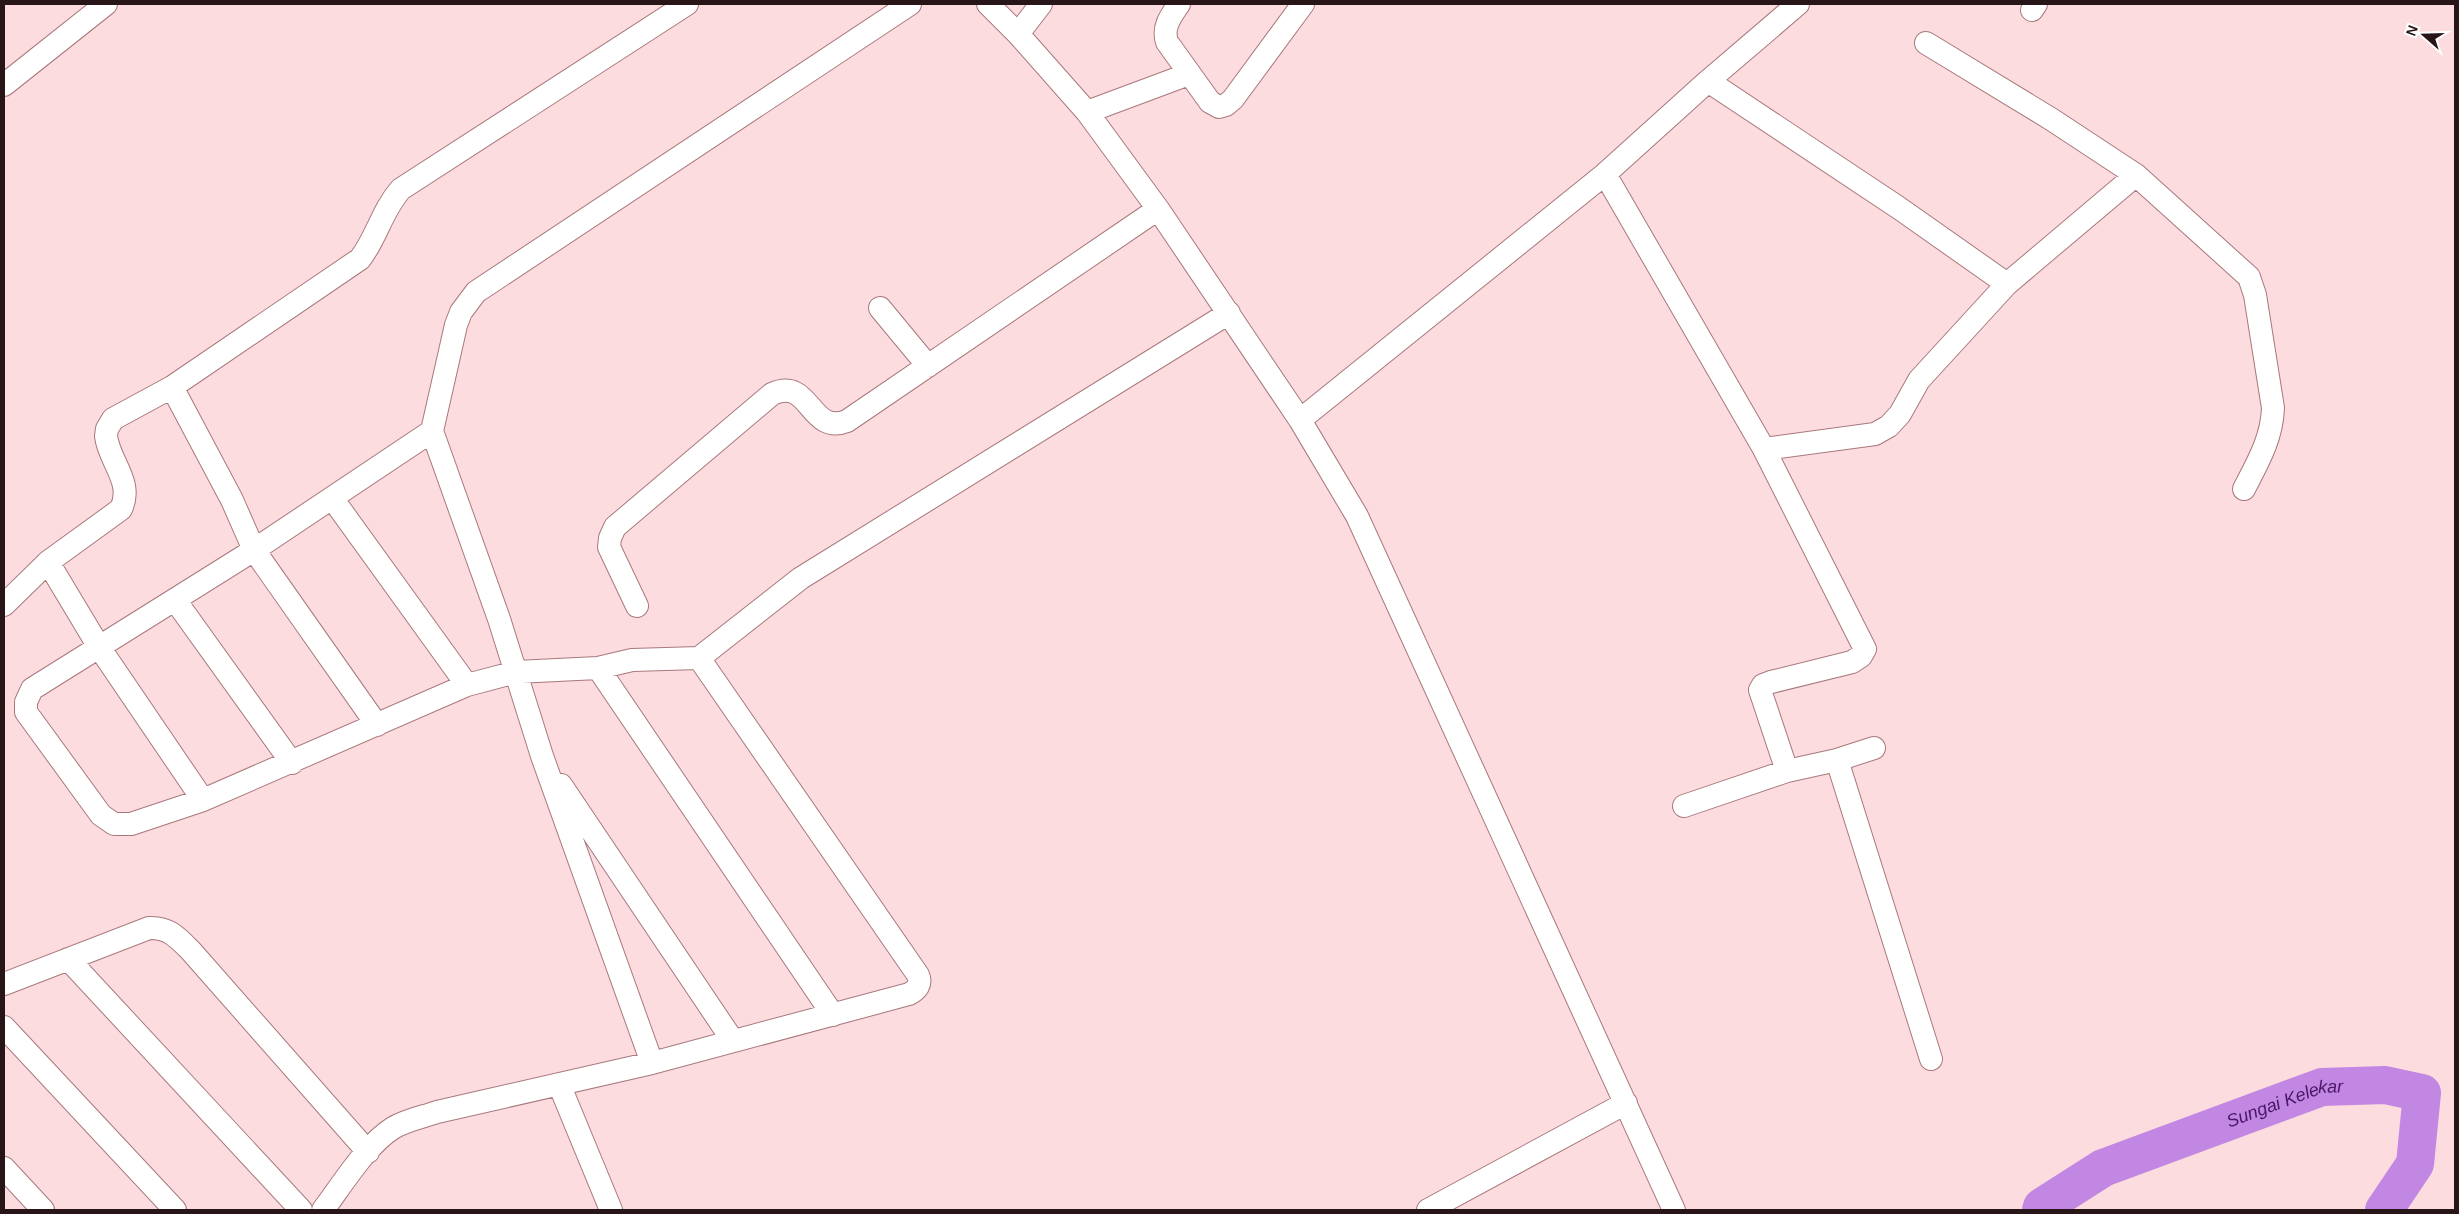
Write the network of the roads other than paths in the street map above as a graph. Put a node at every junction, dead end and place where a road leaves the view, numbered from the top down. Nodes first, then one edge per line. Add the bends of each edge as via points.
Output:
1 (106, 4) edge
2 (687, 4) edge
3 (910, 4) edge
4 (988, 4) edge
5 (1041, 4) edge
6 (1179, 4) edge
7 (1303, 4) edge
8 (1798, 4) edge
9 (1018, 34) junction
10 (1926, 43) dead end
11 (1189, 74) junction
12 (1708, 81) junction
13 (4, 85) edge
14 (1087, 112) junction
15 (1605, 174) junction
16 (2136, 175) junction
17 (1158, 208) junction
18 (2007, 284) junction
19 (880, 308) dead end
20 (1229, 313) junction
21 (928, 366) junction
22 (172, 387) junction
23 (1300, 420) junction
24 (432, 431) junction
25 (1764, 449) junction
26 (2244, 489) dead end
27 (332, 498) junction
28 (254, 550) junction
29 (48, 562) junction
30 (174, 600) junction
31 (4, 604) edge
32 (637, 606) dead end
33 (100, 646) junction
34 (699, 658) junction
35 (598, 668) junction
36 (516, 672) junction
37 (467, 686) junction
38 (377, 725) junction
39 (1874, 748) dead end
40 (542, 756) junction
41 (1837, 760) junction
42 (292, 763) junction
43 (1787, 770) junction
44 (203, 800) junction
45 (1684, 806) dead end
46 (68, 959) junction
47 (4, 984) edge
48 (833, 1015) junction
49 (4, 1027) edge
50 (733, 1041) junction
51 (1931, 1059) dead end
52 (652, 1062) junction
53 (559, 1084) junction
54 (1626, 1103) junction
55 (368, 1152) junction
56 (4, 1168) edge
57 (43, 1210) edge
58 (175, 1210) edge
59 (301, 1210) edge
60 (323, 1210) edge
61 (611, 1210) edge
62 (1428, 1210) edge
63 (1674, 1210) edge

1 - 13 street
2 - 22 street via 401,188 360,259
3 - 24 street via 476,292 456,325
4 - 9 street
5 - 9 street
6 - 11 street via 1169,18 1165,36
7 - 11 street via 1226,105 1213,105
8 - 12 street
9 - 14 street
10 - 16 street via 2052,119
11 - 14 street
12 - 15 street
12 - 18 street
14 - 17 street
15 - 23 street
15 - 25 street
16 - 18 street
16 - 26 street via 2243,270 2253,285 2273,408 2272,424 2261,458
17 - 20 street
17 - 21 street
18 - 25 street via 1919,380 1900,414 1889,426 1875,434
19 - 21 street
20 - 23 street
20 - 34 street via 801,578
21 - 32 street via 841,424 833,425 819,418 792,390 772,394 615,527 609,547
22 - 28 street via 232,500
22 - 29 street via 113,419 108,426 106,440 126,488 125,500 116,514
23 - 54 street via 1356,516
24 - 27 street
24 - 36 street
25 - 43 street via 1865,649 1852,662 1761,687
27 - 28 street
27 - 37 street
28 - 30 street
28 - 38 street
29 - 31 street
29 - 33 street
30 - 33 street
30 - 42 street
33 - 44 street
33 - 44 street via 32,690 26,702 26,712 32,722 101,815 114,824 131,824
34 - 35 street via 632,660
34 - 48 street via 919,979 916,990 909,994
35 - 36 street
35 - 48 street
36 - 37 street
36 - 40 street
37 - 38 street
38 - 42 street
39 - 41 street
40 - 50 street
40 - 52 street
41 - 43 street
41 - 51 street
42 - 44 street
43 - 45 street
46 - 47 street
46 - 55 street via 149,928 173,933
46 - 59 street
48 - 50 street
49 - 58 street
50 - 52 street
52 - 53 street
53 - 55 street via 411,1120 387,1133
53 - 61 street
54 - 62 street
54 - 63 street
55 - 60 street
56 - 57 street

